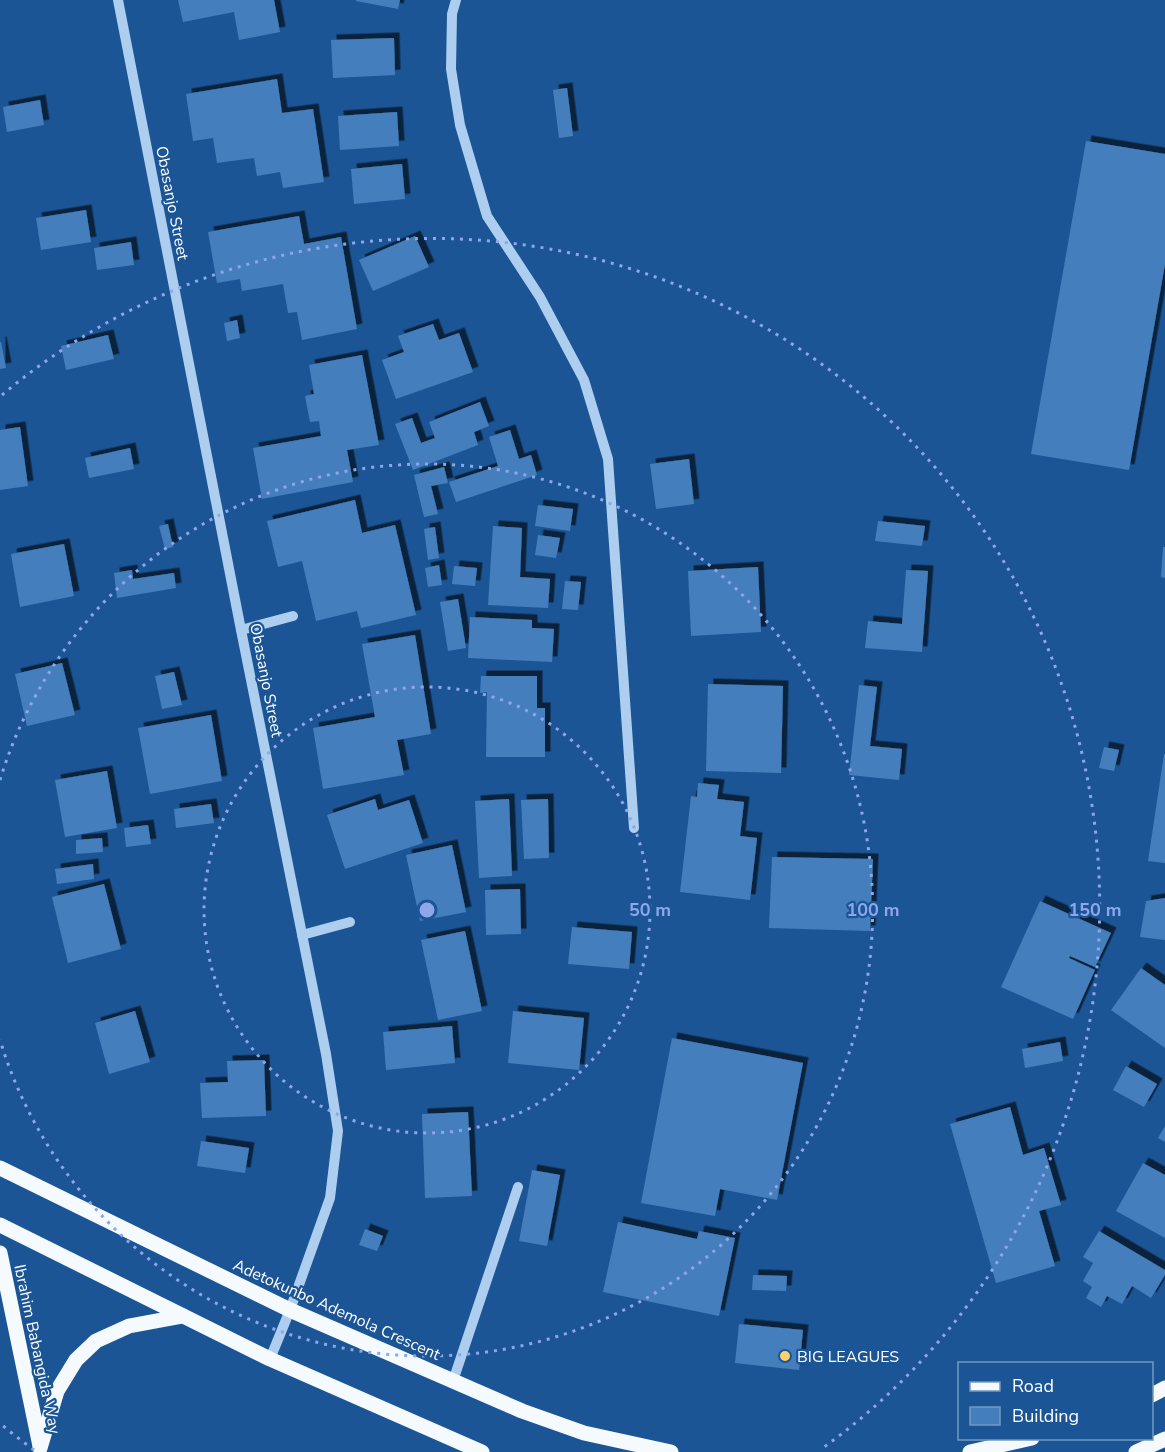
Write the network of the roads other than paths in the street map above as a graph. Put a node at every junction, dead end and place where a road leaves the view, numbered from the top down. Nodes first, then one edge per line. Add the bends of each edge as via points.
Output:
1 (118, 0) edge
2 (456, 0) edge
3 (293, 616) dead end
4 (241, 630) junction
5 (634, 828) dead end
6 (351, 922) dead end
7 (302, 935) junction
8 (0, 1168) edge
9 (518, 1187) dead end
10 (0, 1225) edge
11 (0, 1252) edge
12 (290, 1311) junction
13 (183, 1316) junction
14 (270, 1359) junction
15 (453, 1381) junction
16 (1165, 1439) edge
17 (1023, 1440) edge
18 (40, 1450) edge
19 (482, 1452) edge
20 (671, 1452) edge
21 (970, 1452) edge
22 (1136, 1452) edge

1 - 4 street, Obasanjo Street
2 - 5 street via 451,69 460,125 487,216 540,297 584,380 608,459
3 - 4 street
4 - 7 street, Obasanjo Street
6 - 7 street
7 - 12 street, Obasanjo Street via 338,1131 330,1198
8 - 12 main road, Adetokunbo Ademola Crescent
9 - 15 street
10 - 13 main road
11 - 18 main road, Ibrahim Babangida Way
12 - 14 street, Obasanjo Street
12 - 15 main road, Adetokunbo Ademola Crescent
13 - 14 main road
13 - 18 main road via 129,1326 96,1341 76,1360 57,1391
14 - 19 main road
15 - 20 main road, Adetokunbo Ademola Crescent via 584,1433
16 - 22 main road
17 - 21 main road

